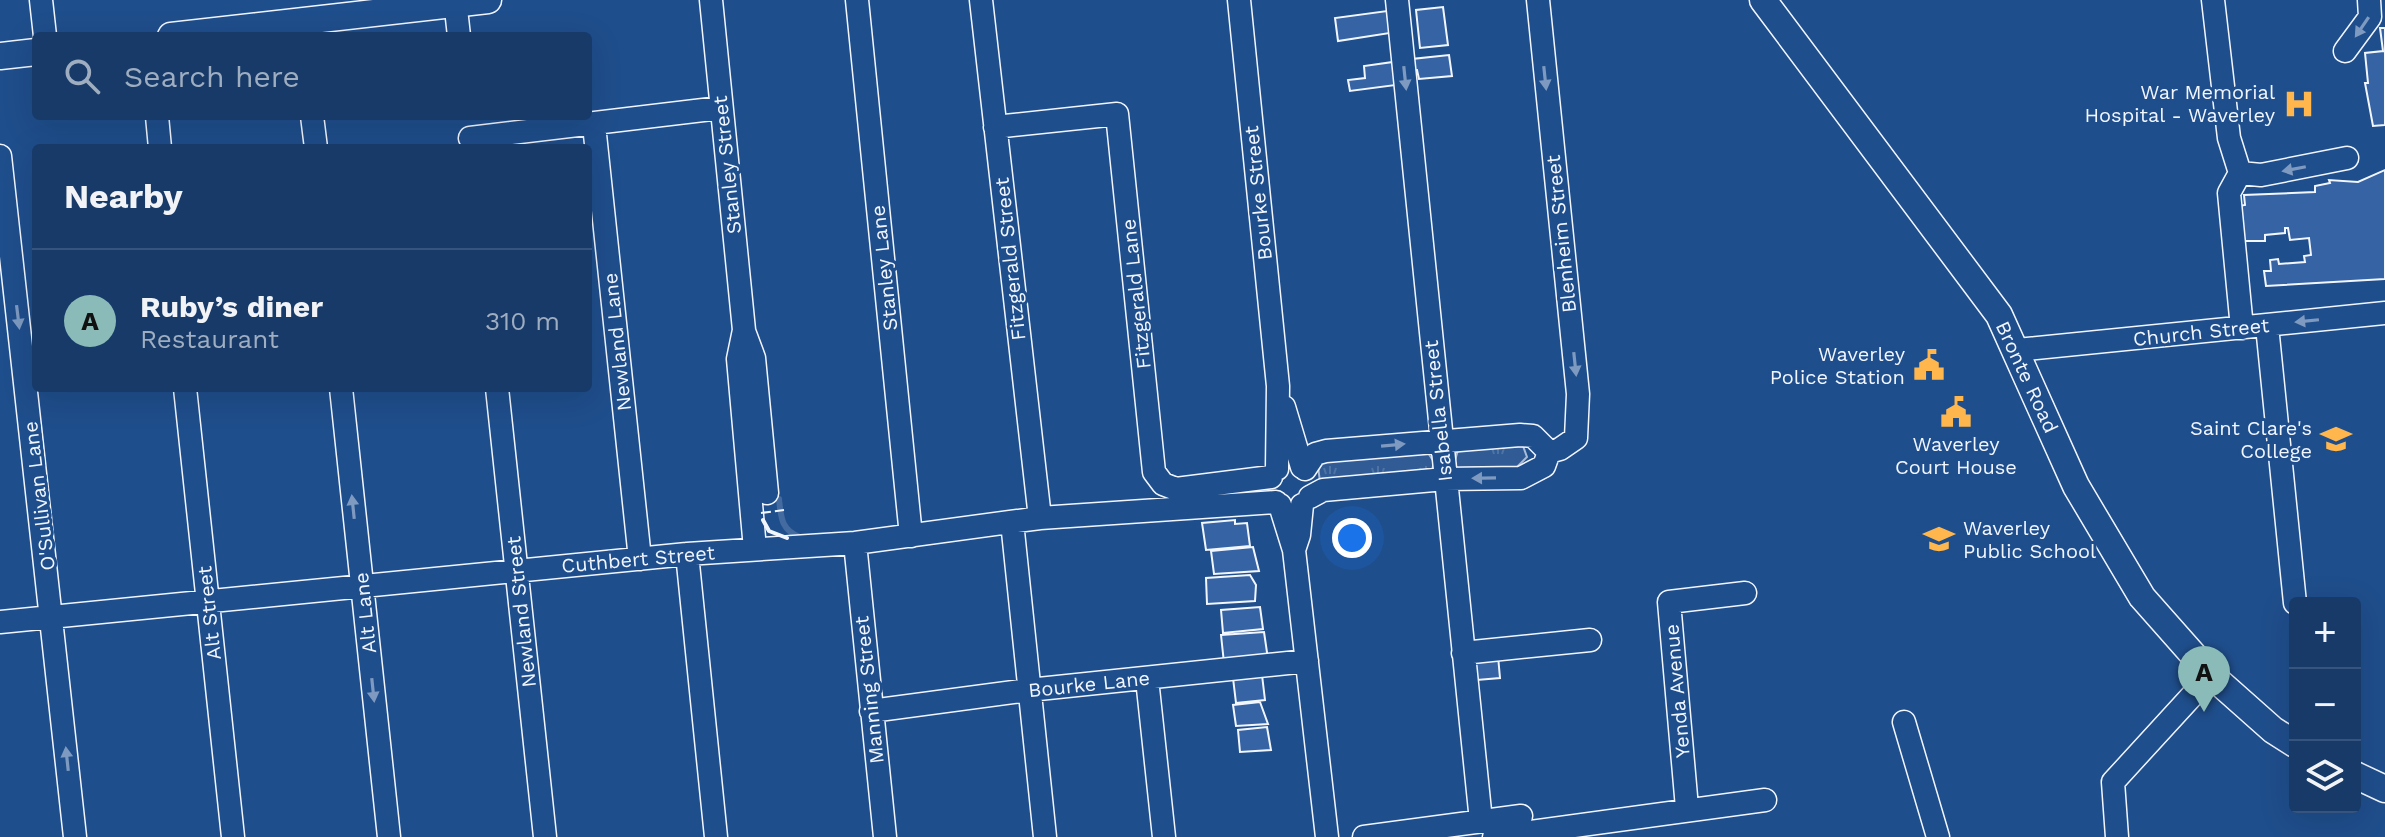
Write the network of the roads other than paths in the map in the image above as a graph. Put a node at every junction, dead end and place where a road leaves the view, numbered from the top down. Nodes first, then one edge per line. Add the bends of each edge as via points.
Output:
1 (41, 0) edge
2 (488, 0) edge
3 (711, 0) edge
4 (857, 0) edge
5 (981, 0) edge
6 (1239, 0) edge
7 (1397, 0) edge
8 (1538, 0) edge
9 (1763, 0) edge
10 (2213, 0) edge
11 (2369, 0) edge
12 (455, 2) edge
13 (309, 19) edge
14 (45, 32) edge
15 (203, 32) edge
16 (459, 32) edge
17 (2345, 51) dead end
18 (32, 52) edge
19 (0, 56) edge
20 (720, 108) junction
21 (157, 120) edge
22 (312, 120) edge
23 (594, 125) junction
24 (995, 127) junction
25 (470, 134) edge
26 (160, 144) edge
27 (316, 144) edge
28 (0, 156) edge
29 (2347, 158) dead end
30 (2240, 173) junction
31 (2385, 313) edge
32 (2267, 326) junction
33 (2242, 328) junction
34 (744, 330) junction
35 (2017, 350) junction
36 (1278, 386) junction
37 (185, 392) edge
38 (341, 392) edge
39 (497, 392) edge
40 (1441, 440) junction
41 (1549, 452) junction
42 (1303, 468) junction
43 (1274, 473) junction
44 (1445, 479) junction
45 (767, 493) dead end
46 (1292, 502) junction
47 (1040, 518) junction
48 (1012, 522) junction
49 (911, 536) junction
50 (855, 543) junction
51 (755, 549) junction
52 (687, 554) junction
53 (640, 559) junction
54 (517, 570) junction
55 (362, 585) junction
56 (1745, 593) dead end
57 (2294, 597) edge
58 (208, 601) junction
59 (53, 617) junction
60 (0, 622) edge
61 (1590, 640) dead end
62 (1463, 653) junction
63 (1307, 661) junction
64 (2211, 675) junction
65 (1147, 679) junction
66 (1029, 690) junction
67 (871, 711) junction
68 (1904, 722) dead end
69 (2290, 741) edge
70 (2361, 778) edge
71 (2385, 789) edge
72 (1765, 800) dead end
73 (1687, 808) junction
74 (1521, 816) dead end
75 (1487, 829) edge
76 (1624, 829) edge
77 (75, 837) edge
78 (233, 837) edge
79 (389, 837) edge
80 (545, 837) edge
81 (716, 837) edge
82 (885, 837) edge
83 (1045, 837) edge
84 (1164, 837) edge
85 (1327, 837) edge
86 (1364, 837) edge
87 (1938, 837) edge
88 (2117, 837) edge

1 - 14 street
2 - 12 main road
3 - 20 street, Stanley Street
4 - 49 street, Stanley Lane
5 - 24 street, Fitzgerald Street
6 - 36 street, Bourke Street
7 -> 40 street, Isabella Street
8 -> 41 street, Blenheim Street via 1578,405 1576,438
9 - 35 main road, Bronte Road via 1977,282
10 - 30 street via 2229,138
11 -> 17 street via 2370,17
12 - 13 main road
12 - 16 street
13 - 15 main road
18 - 19 main road
20 - 23 street
20 - 34 street, Stanley Street
21 - 26 street
22 - 27 street
23 - 25 street
23 - 53 street, Newland Lane
24 - 43 street, Fitzgerald Lane via 1117,114 1154,472 1176,489
24 - 47 street, Fitzgerald Street
28 -> 59 street, O'Sullivan Lane
29 -> 30 street via 2261,175
30 - 33 street via 2229,193
31 -> 32 street, Church Street
32 - 33 street, Church Street
32 - 57 street
33 - 35 street, Church Street
34 - 45 street, Stanley Street via 754,358
34 - 51 street, Stanley Street via 738,359
35 - 64 main road, Bronte Road via 2076,486 2118,559 2142,597
36 - 42 street, Bourke Street
36 - 43 street, Bourke Street
37 - 58 street, Alt Street
55 -> 38 street, Alt Lane
39 - 54 street, Newland Street
40 - 41 street via 1533,436
42 -> 40 street via 1315,454 1326,451
40 - 44 street, Isabella Street
41 -> 44 street, Cuthbert Street via 1544,466 1521,478
42 - 43 street via 1289,464
42 - 46 street via 1313,485
43 - 46 street via 1270,491
44 - 46 street, Cuthbert Street via 1323,490
44 - 62 street, Isabella Street
46 - 47 street, Cuthbert Street
46 - 63 street
47 - 48 street, Cuthbert Street
48 - 49 street, Cuthbert Street
48 - 66 street
49 - 50 street, Cuthbert Street
50 - 51 street, Cuthbert Street
50 - 67 street, Manning Street
51 - 52 street, Cuthbert Street
52 - 53 street, Cuthbert Street
52 - 81 street
53 - 54 street, Cuthbert Street
54 - 55 street, Cuthbert Street
54 - 80 street, Newland Street
55 - 58 street, Cuthbert Street
55 -> 79 street, Alt Lane
56 - 73 street, Yenda Avenue via 1669,602
58 - 59 street, Cuthbert Street
58 - 78 street, Alt Street
59 - 60 street, Cuthbert Street
77 -> 59 street, O'Sullivan Lane
61 - 62 street
62 - 75 street, Isabella Street
63 - 65 street, Bourke Lane
63 - 85 street
64 - 69 main road, Bronte Road
64 - 88 street via 2113,782
65 - 66 street, Bourke Lane
65 - 84 street
66 - 67 street, Bourke Lane
66 - 83 street
67 - 82 street, Manning Street
68 - 87 street
70 - 71 main road
72 - 73 street
73 - 76 street
74 - 75 street
75 - 76 street
75 - 86 street

